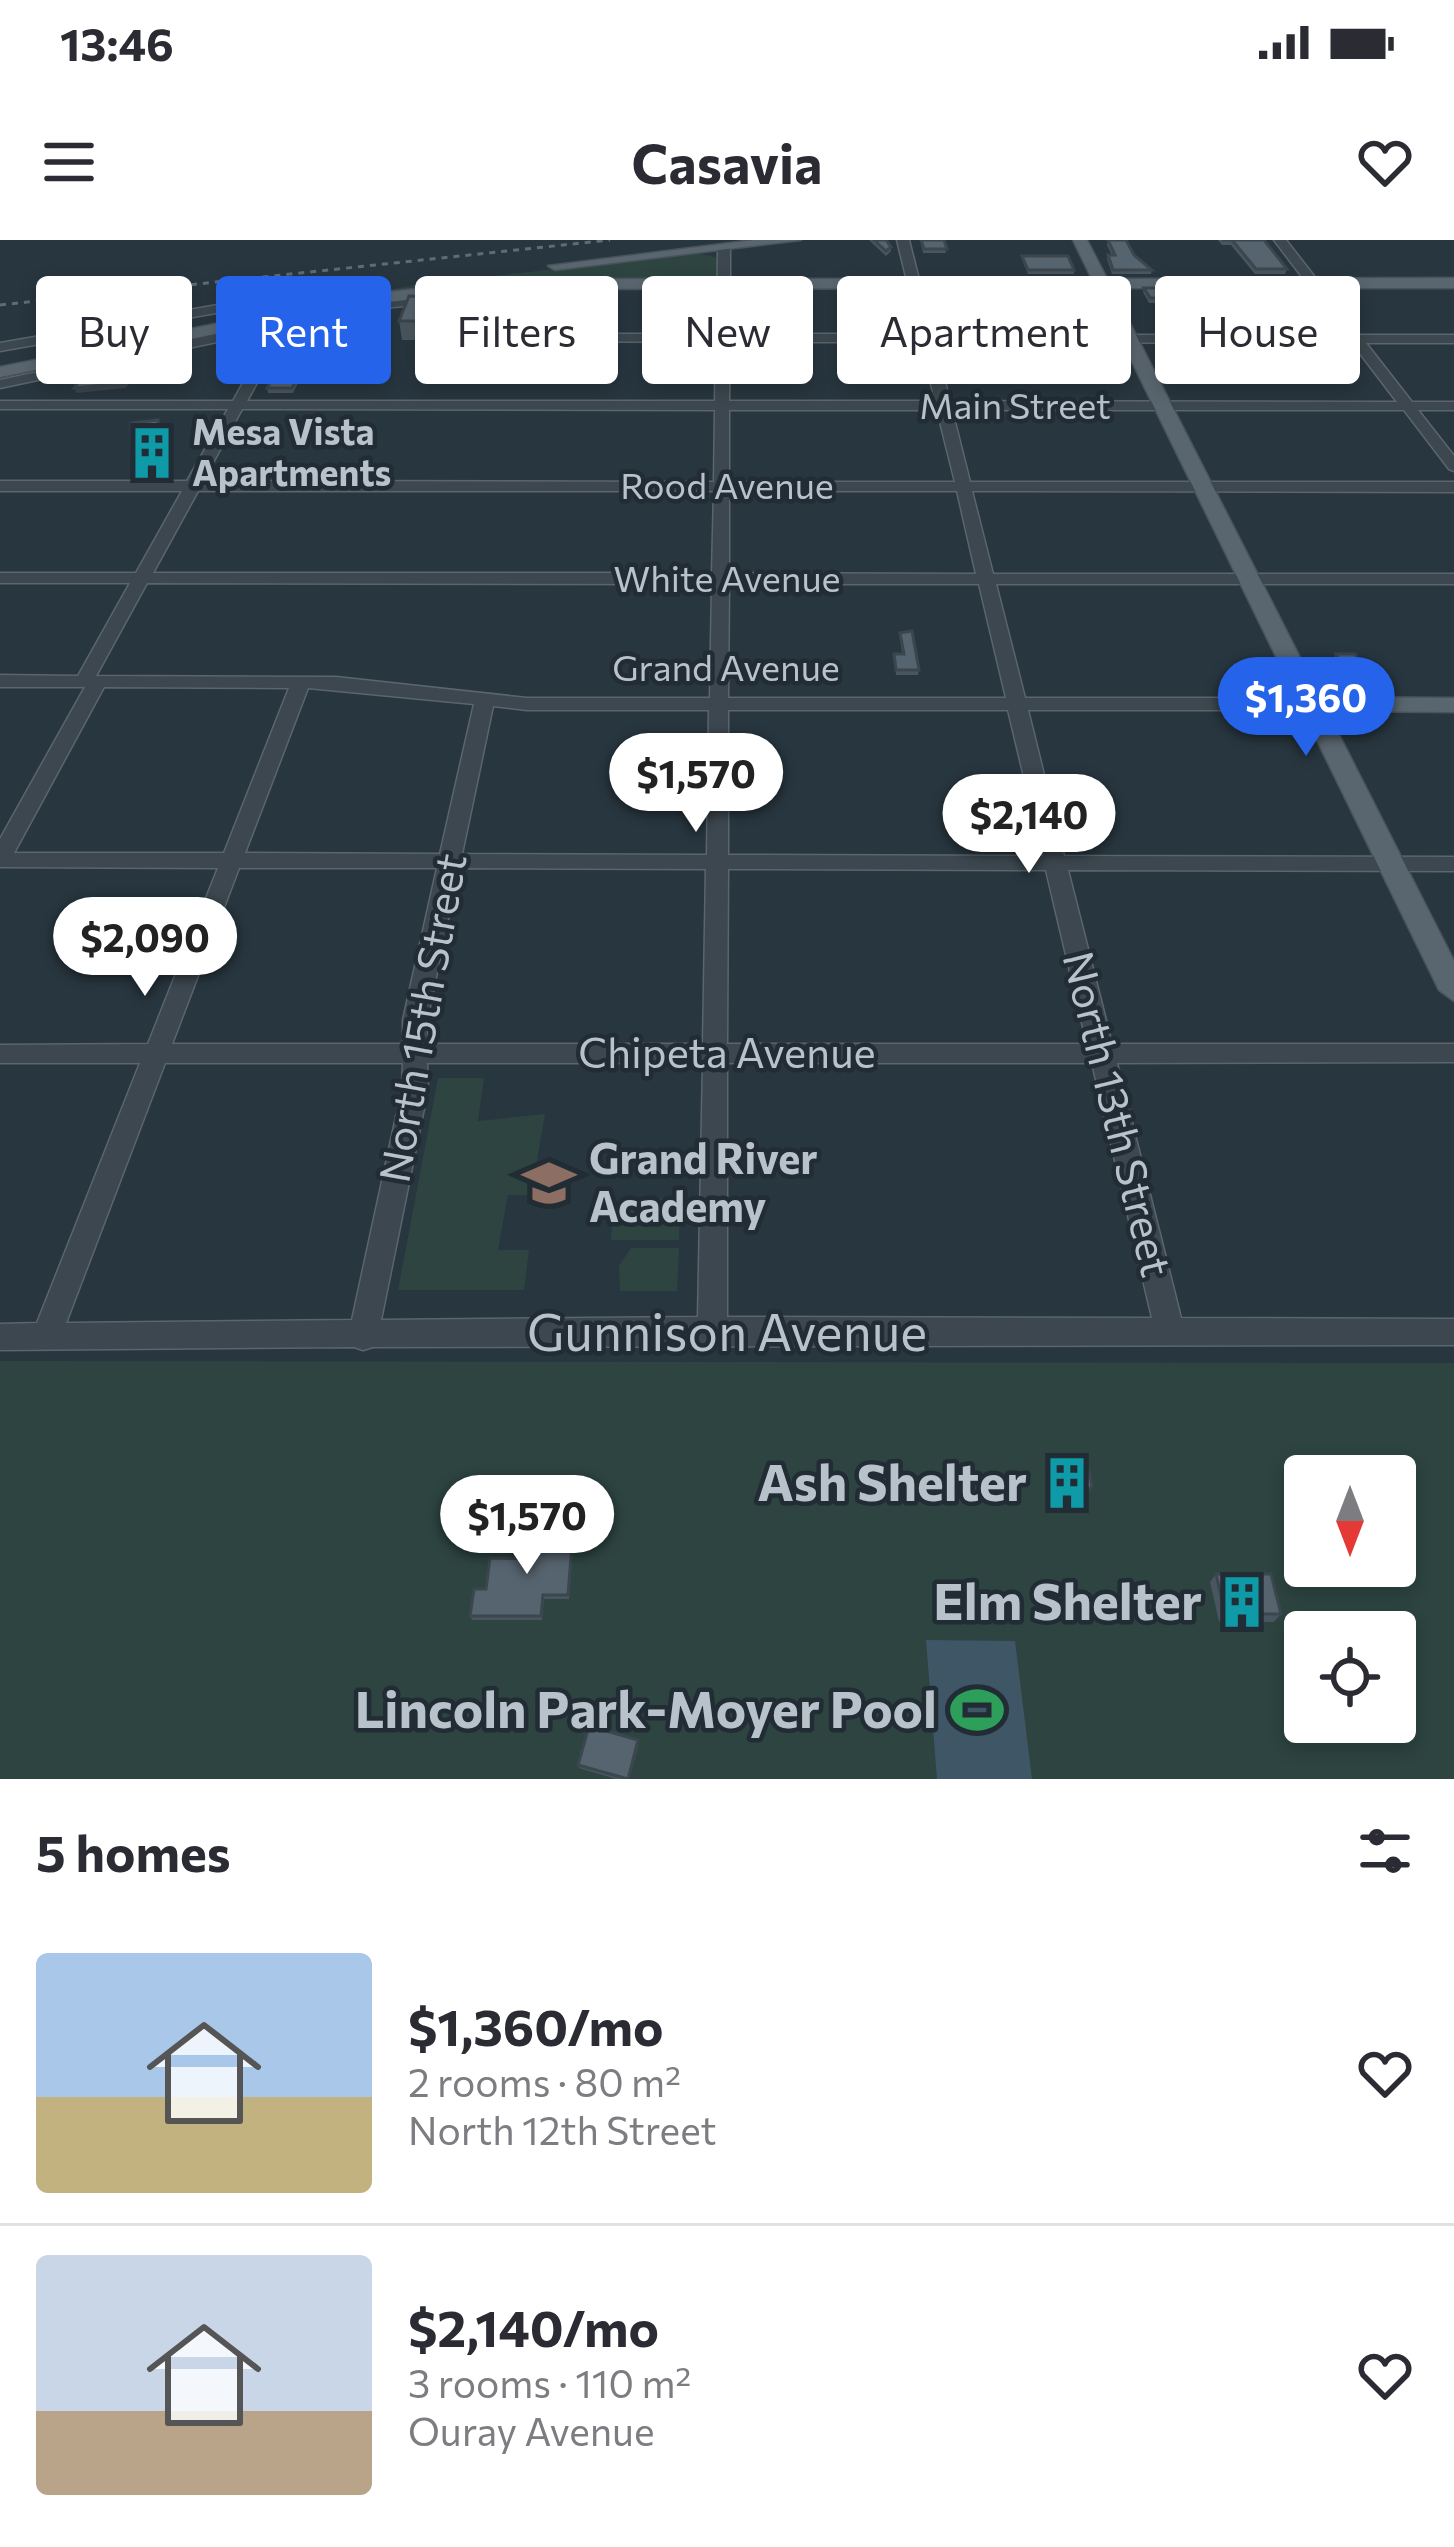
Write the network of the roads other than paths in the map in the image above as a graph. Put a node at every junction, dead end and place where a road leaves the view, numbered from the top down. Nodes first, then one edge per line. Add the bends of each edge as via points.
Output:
1 (794, 240) edge
2 (903, 240) edge
3 (1081, 240) edge
4 (1280, 240) edge
5 (724, 247) junction
6 (724, 276) edge
7 (912, 276) edge
8 (1100, 276) edge
9 (1308, 276) edge
10 (1360, 283) edge
11 (1454, 283) edge
12 (415, 294) edge
13 (415, 300) edge
14 (216, 310) edge
15 (1132, 339) joint
16 (1155, 339) edge
17 (1454, 339) edge
18 (1360, 340) edge
19 (1360, 344) edge
20 (0, 347) edge
21 (0, 363) edge
22 (0, 372) edge
23 (0, 383) edge
24 (249, 384) edge
25 (723, 384) edge
26 (939, 384) edge
27 (0, 404) edge
28 (237, 405) junction
29 (723, 406) junction
30 (945, 406) junction
31 (1166, 406) junction
32 (1408, 406) junction
33 (1454, 406) edge
34 (1454, 466) edge
35 (0, 486) edge
36 (192, 486) junction
37 (722, 486) junction
38 (964, 486) junction
39 (1206, 487) junction
40 (1454, 487) edge
41 (0, 578) edge
42 (141, 578) junction
43 (721, 579) junction
44 (987, 579) junction
45 (1252, 579) junction
46 (1454, 579) edge
47 (0, 681) edge
48 (91, 681) junction
49 (301, 682) junction
50 (485, 700) junction
51 (720, 704) junction
52 (1017, 704) junction
53 (1313, 704) junction
54 (1454, 705) edge
55 (0, 859) edge
56 (234, 860) junction
57 (449, 860) junction
58 (718, 863) junction
59 (1056, 864) junction
60 (1392, 864) junction
61 (1454, 864) edge
62 (1454, 990) edge
63 (416, 1052) junction
64 (1102, 1052) junction
65 (715, 1053) junction
66 (1454, 1053) edge
67 (0, 1054) edge
68 (156, 1054) junction
69 (712, 1330) junction
70 (1170, 1331) junction
71 (1454, 1332) edge
72 (0, 1336) edge
73 (46, 1336) junction
74 (364, 1336) junction

1 - 5 main road
2 - 7 street, North 13th Street
3 - 8 main road
4 - 9 street
5 - 6 street
5 - 21 main road via 413,283
10 - 11 main road
12 - 22 main road
13 - 23 street
14 - 20 street
15 - 16 street
15 - 31 main road
17 - 18 street
19 - 32 street
24 - 28 street
25 - 29 street
26 - 30 street, North 13th Street
27 - 28 street, Main Street
28 - 29 street, Main Street
28 - 36 street
29 - 30 street, Main Street
29 - 37 street
30 - 31 street, Main Street
30 - 38 street, North 13th Street
31 - 32 street, Main Street
31 - 39 main road
32 - 33 street, Main Street
32 - 34 street
35 - 36 street, Rood Avenue
36 - 37 street, Rood Avenue
36 - 42 street
37 - 38 street, Rood Avenue
37 - 43 street
38 - 39 street, Rood Avenue
38 - 44 street, North 13th Street
39 - 40 street, Rood Avenue
39 - 45 main road
41 - 42 street, White Avenue
42 - 43 street, White Avenue
42 - 48 street
43 - 44 street, White Avenue
43 - 51 street
44 - 45 street, White Avenue
44 - 52 street, North 13th Street
45 - 46 street, White Avenue
45 - 53 main road
47 - 48 street, Grand Avenue
48 - 49 street, Grand Avenue
48 - 55 street
49 - 50 street, Grand Avenue
49 - 56 street
50 - 51 street, Grand Avenue
50 - 57 street, North 15th Street
51 - 52 street, Grand Avenue
51 - 58 street
52 - 53 street, Grand Avenue
52 - 59 street, North 13th Street
53 - 54 main road, Grand Avenue
53 - 60 main road
55 - 56 street
56 - 57 street
56 - 68 street
57 - 58 street
57 - 63 street, North 15th Street via 415,1020
58 - 59 street
58 - 65 street
59 - 60 street
59 - 64 street, North 13th Street
60 - 61 street
60 - 62 main road
63 - 65 street, Chipeta Avenue
63 - 68 street, Chipeta Avenue
63 - 74 street, North 15th Street
64 - 65 street, Chipeta Avenue
64 - 66 street, Chipeta Avenue
64 - 70 street, North 13th Street
65 - 69 street
67 - 68 street, Chipeta Avenue
68 - 73 street
69 - 70 street, Gunnison Avenue
69 - 74 street, Gunnison Avenue
70 - 71 street, Gunnison Avenue
72 - 73 street, Gunnison Avenue
73 - 74 street, Gunnison Avenue

